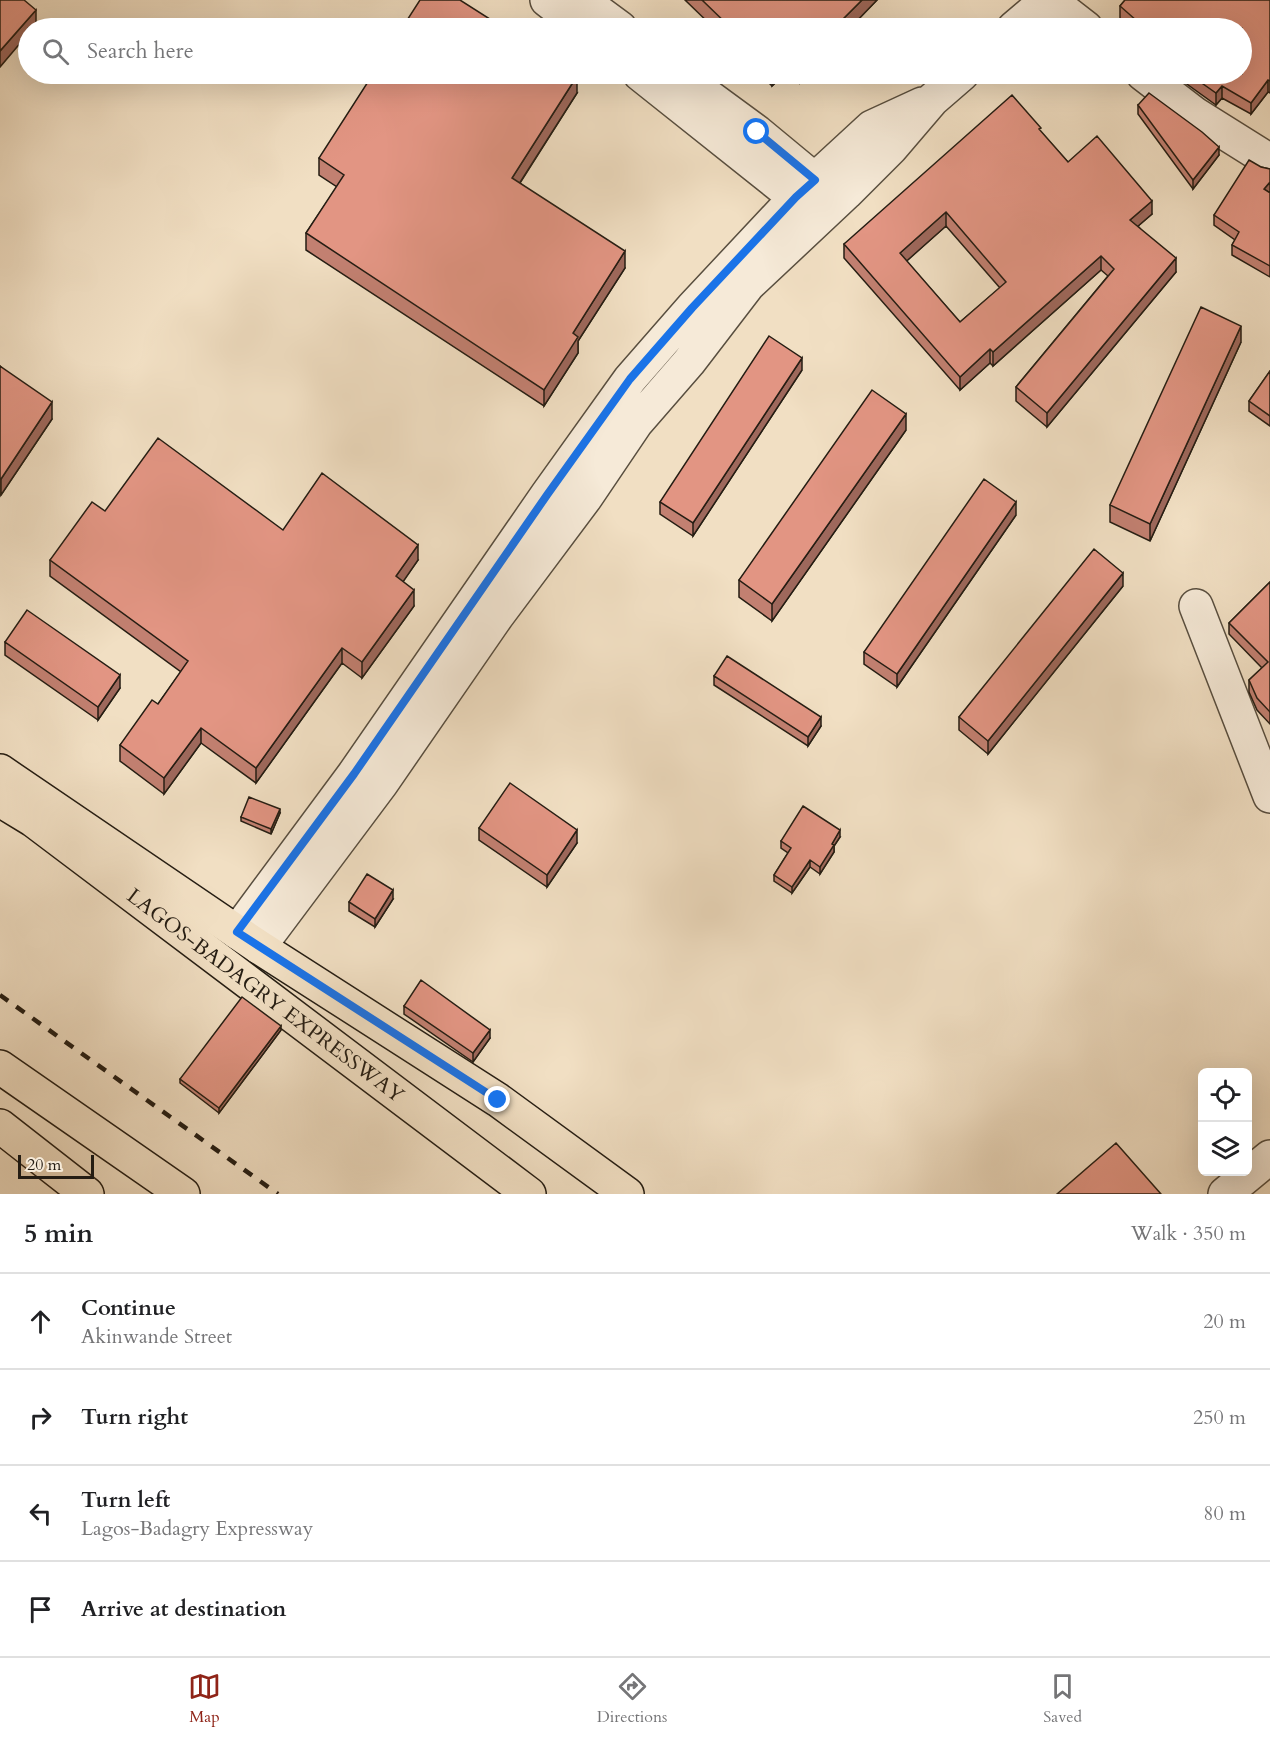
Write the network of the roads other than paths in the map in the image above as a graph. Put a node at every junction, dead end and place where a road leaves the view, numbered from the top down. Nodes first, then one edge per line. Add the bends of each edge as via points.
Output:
1 (547, 0) edge
2 (582, 0) edge
3 (1048, 0) edge
4 (570, 18) edge
5 (606, 18) edge
6 (1026, 18) edge
7 (1072, 18) edge
8 (654, 84) edge
9 (692, 84) edge
10 (950, 84) edge
11 (1156, 84) edge
12 (932, 100) junction
13 (1270, 161) edge
14 (810, 198) junction
15 (1196, 606) dead end
16 (0, 771) edge
17 (1270, 796) edge
18 (0, 800) edge
19 (248, 940) junction
20 (0, 1067) edge
21 (0, 1126) edge
22 (1270, 1157) edge
23 (87, 1194) edge
24 (183, 1194) edge
25 (529, 1194) edge
26 (627, 1194) edge
27 (1225, 1194) edge

1 - 4 street
2 - 5 street
3 - 6 street
3 - 7 street
8 - 14 street
9 - 14 street via 757,132
10 - 12 street
11 - 13 street via 1195,114
12 - 14 street via 872,128
12 - 14 street via 846,193
14 - 19 street via 689,362 636,423 381,784
15 - 17 street
16 - 19 main road, LAGOS-BADAGRY EXPRESSWAY
18 - 25 main road, LAGOS-BADAGRY EXPRESSWAY via 33,820
19 - 26 main road, LAGOS-BADAGRY EXPRESSWAY via 498,1100
20 - 24 main road
21 - 23 main road
22 - 27 street

